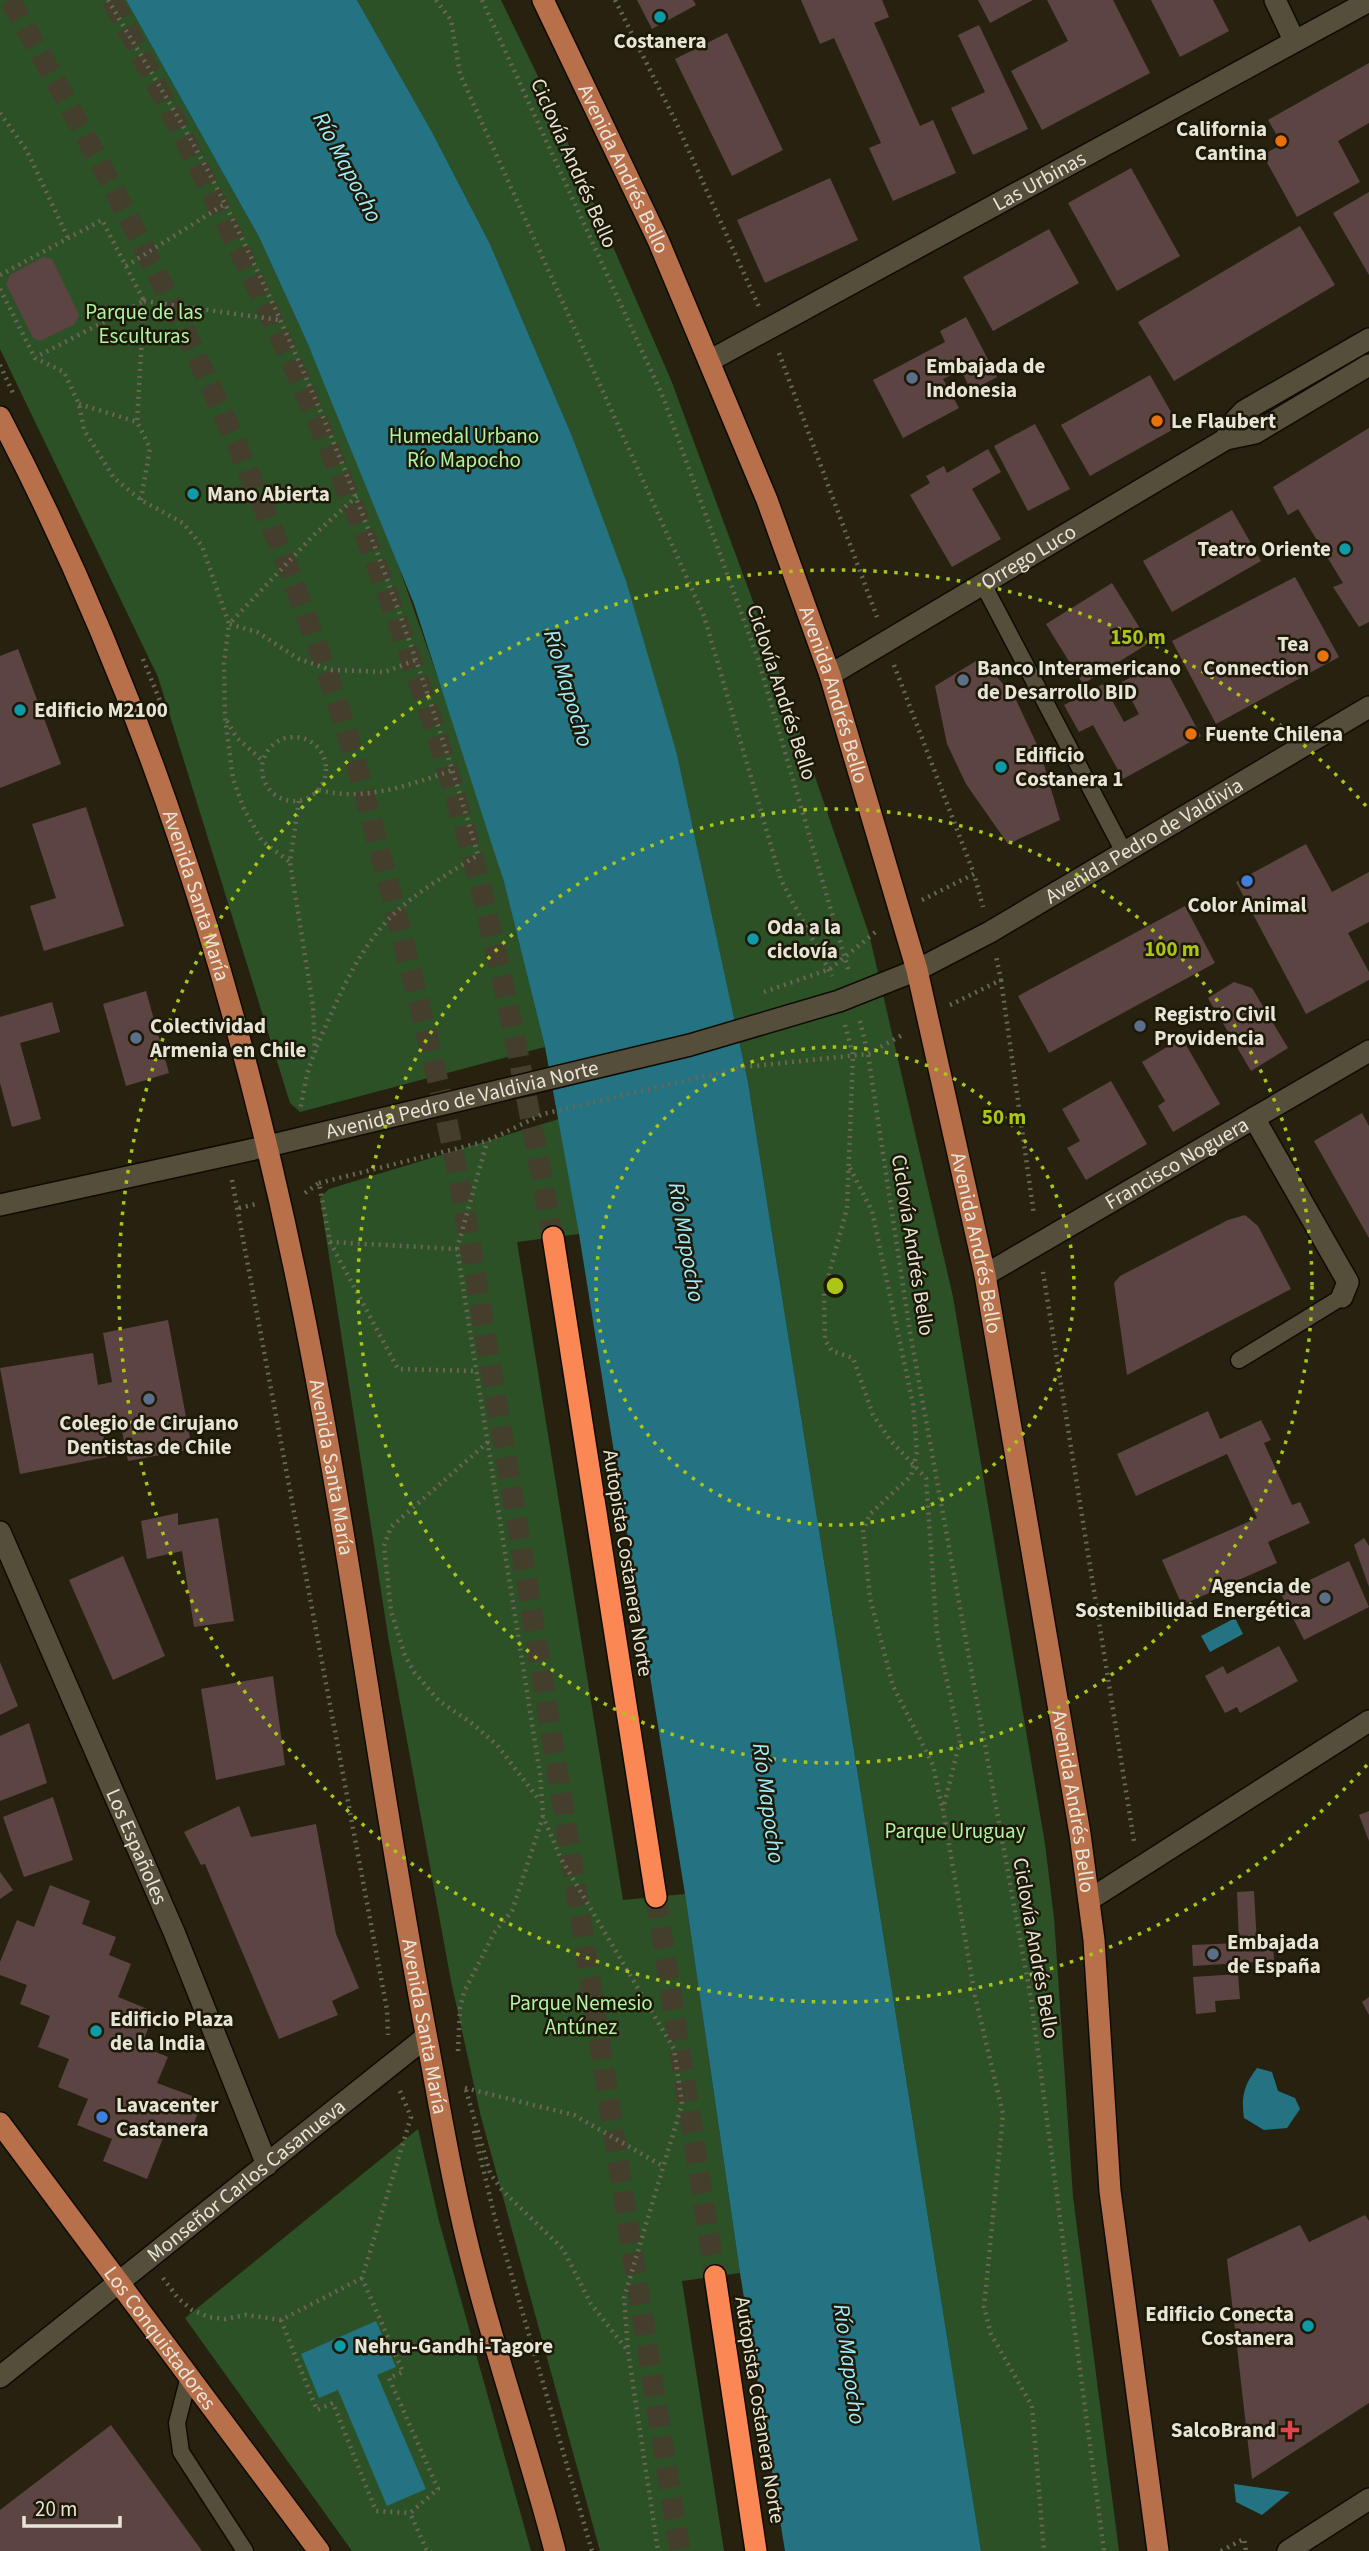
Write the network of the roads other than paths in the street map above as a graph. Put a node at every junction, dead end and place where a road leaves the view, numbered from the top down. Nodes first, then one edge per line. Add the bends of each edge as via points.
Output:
1 (543, 0) edge
2 (1369, 1) edge
3 (1276, 3) edge
4 (1294, 40) junction
5 (1369, 339) edge
6 (711, 359) junction
7 (1369, 365) edge
8 (0, 417) edge
9 (1226, 439) junction
10 (983, 584) junction
11 (830, 675) junction
12 (1369, 707) edge
13 (1124, 852) junction
14 (917, 970) junction
15 (1369, 1051) edge
16 (1254, 1118) junction
17 (268, 1146) junction
18 (0, 1205) edge
19 (552, 1237) tunnel mouth
20 (985, 1275) junction
21 (1342, 1297) joint
22 (1239, 1360) dead end
23 (0, 1532) edge
24 (1369, 1721) edge
25 (656, 1898) tunnel mouth
26 (1089, 1900) junction
27 (426, 2037) junction
28 (0, 2123) edge
29 (267, 2165) junction
30 (715, 2276) tunnel mouth
31 (119, 2282) junction
32 (189, 2376) junction
33 (0, 2377) edge
34 (1369, 2499) edge
35 (245, 2551) edge
36 (319, 2551) edge
37 (555, 2551) edge
38 (756, 2551) edge
39 (1158, 2551) edge
40 (1287, 2551) edge

1 - 6 main road, Avenida Andrés Bello
2 - 4 street, Las Urbinas
3 - 4 street
4 - 6 street, Las Urbinas
5 - 9 street, Orrego Luco via 1244,411
6 - 11 main road, Avenida Andrés Bello
7 - 9 street, Orrego Luco via 1255,433
8 - 17 main road, Avenida Santa María via 92,609 164,792 203,908
9 - 10 street, Orrego Luco
10 - 11 street, Orrego Luco
10 - 13 lane
11 - 14 main road, Avenida Andrés Bello
12 - 13 street, Avenida Pedro de Valdivia
13 - 14 street, Avenida Pedro de Valdivia
14 - 17 street, Avenida Pedro de Valdivia Norte via 745,1030
14 - 20 main road, Avenida Andrés Bello
15 - 16 street, Francisco Noguera
16 - 20 street, Francisco Noguera
16 - 21 street via 1348,1282
17 - 18 street, Avenida Pedro de Valdivia Norte
17 - 27 main road, Avenida Santa María via 320,1405
19 - 25 highway, Autopista Costanera Norte
20 - 26 main road, Avenida Andrés Bello
21 - 22 lane
23 - 29 street, Los Españoles via 174,1932
24 - 26 street
26 - 39 main road, Avenida Andrés Bello via 1110,2191
27 - 29 street, Monseñor Carlos Casanueva
27 - 37 main road, Avenida Santa María via 465,2235
28 - 31 main road, Los Conquistadores
29 - 31 street, Monseñor Carlos Casanueva
30 - 38 highway, Autopista Costanera Norte
31 - 32 main road, Los Conquistadores
31 - 33 street, Monseñor Carlos Casanueva
32 - 35 lane via 177,2423 181,2452
32 - 36 main road, Los Conquistadores
34 - 40 street

